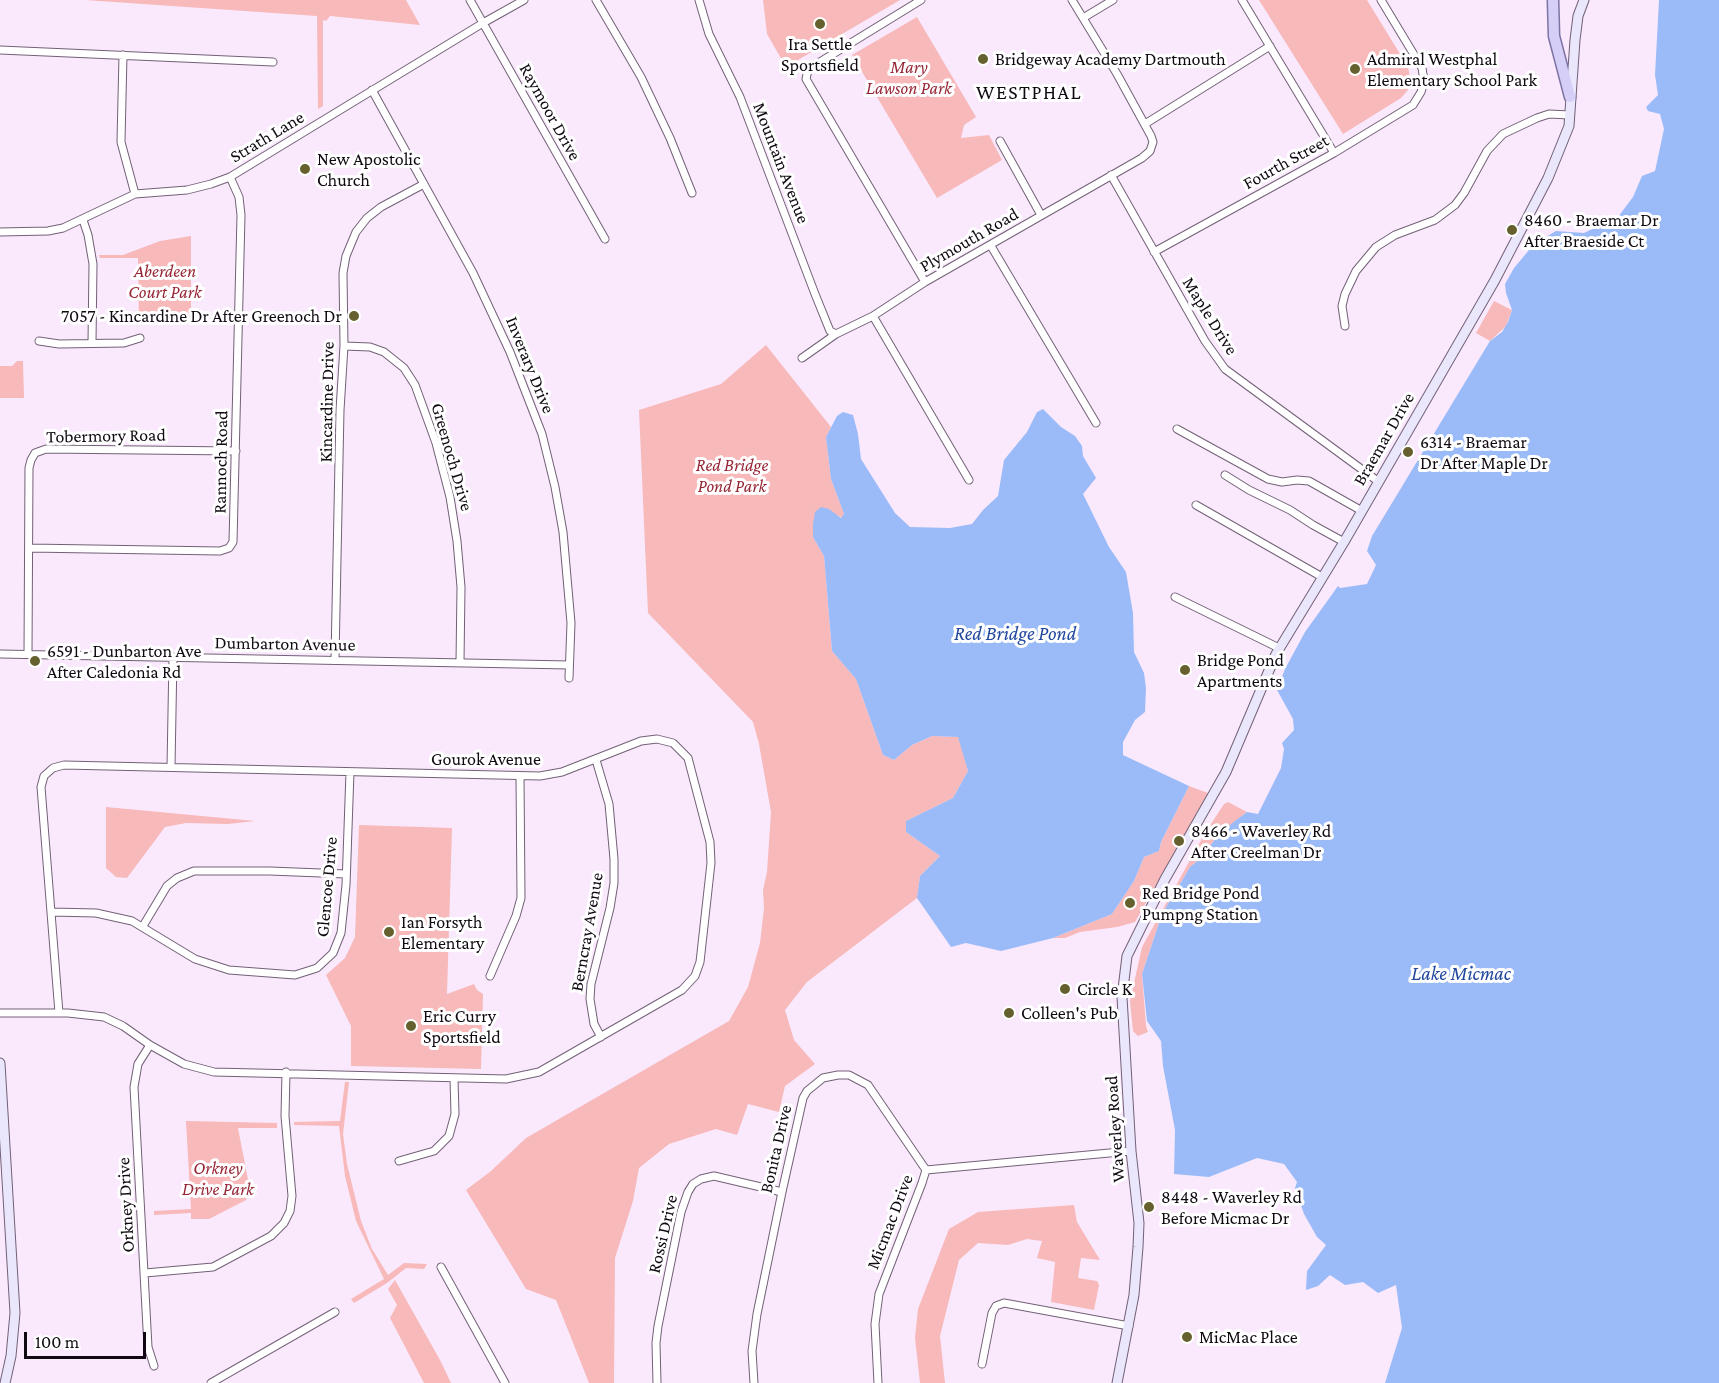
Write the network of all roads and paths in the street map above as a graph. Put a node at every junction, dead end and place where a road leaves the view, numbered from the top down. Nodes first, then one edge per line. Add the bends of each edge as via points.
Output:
1 (470, 0) edge
2 (524, 0) edge
3 (596, 0) edge
4 (699, 0) edge
5 (921, 0) edge
6 (1072, 0) edge
7 (1113, 0) edge
8 (1242, 0) edge
9 (1381, 0) edge
10 (1553, 0) edge
11 (1584, 0) edge
12 (1083, 18) junction
13 (483, 23) junction
14 (1270, 46) junction
15 (0, 50) edge
16 (123, 55) junction
17 (273, 62) dead end
18 (372, 90) junction
19 (1570, 98) junction
20 (1570, 115) junction
21 (1144, 124) junction
22 (1000, 141) dead end
23 (1334, 153) junction
24 (1111, 175) junction
25 (230, 177) junction
26 (424, 184) junction
27 (692, 193) dead end
28 (135, 194) junction
29 (1041, 215) junction
30 (83, 220) junction
31 (0, 232) edge
32 (604, 238) dead end
33 (991, 246) junction
34 (1154, 252) junction
35 (925, 282) junction
36 (873, 316) junction
37 (1344, 326) dead end
38 (836, 334) junction
39 (140, 338) dead end
40 (39, 341) dead end
41 (92, 342) junction
42 (344, 346) junction
43 (802, 358) dead end
44 (1096, 423) dead end
45 (1178, 429) dead end
46 (236, 451) junction
47 (1225, 475) dead end
48 (969, 480) dead end
49 (1379, 482) junction
50 (1196, 505) dead end
51 (1362, 511) junction
52 (1344, 542) junction
53 (29, 548) junction
54 (1322, 578) junction
55 (1174, 597) dead end
56 (1279, 648) junction
57 (0, 654) edge
58 (28, 654) junction
59 (173, 657) junction
60 (335, 659) junction
61 (460, 662) junction
62 (569, 665) junction
63 (569, 678) dead end
64 (596, 760) junction
65 (171, 767) junction
66 (350, 772) junction
67 (520, 776) junction
68 (346, 874) junction
69 (1165, 879) joint
70 (51, 912) junction
71 (143, 926) junction
72 (490, 976) dead end
73 (0, 1013) edge
74 (59, 1013) junction
75 (601, 1037) junction
76 (150, 1045) junction
77 (0, 1063) edge
78 (286, 1072) junction
79 (454, 1079) junction
80 (1131, 1151) junction
81 (399, 1161) dead end
82 (926, 1170) junction
83 (782, 1192) junction
84 (441, 1267) dead end
85 (145, 1273) junction
86 (335, 1312) dead end
87 (1129, 1326) junction
88 (982, 1364) dead end
89 (154, 1366) dead end
90 (5, 1383) edge
91 (211, 1383) edge
92 (505, 1383) edge
93 (657, 1383) edge
94 (754, 1383) edge
95 (878, 1383) edge
96 (1117, 1383) edge

1 - 13 street, Raymoor Drive
2 - 13 street, Strath Lane
3 - 27 street via 641,77
4 - 38 street, Mountain Avenue via 709,34 740,97 830,331
5 - 35 street via 815,65 806,75 807,84
6 - 12 street
7 - 12 street
8 - 14 street
9 - 23 street, Fourth Street via 1421,66 1423,87 1411,107
10 - 19 main road via 1554,36
11 - 19 main road, Braemar Drive via 1576,28
12 - 21 street
13 - 18 street, Strath Lane
13 - 32 street, Raymoor Drive
14 - 21 street
14 - 23 street
15 - 16 street
16 - 17 street
16 - 28 street via 122,142
18 - 25 street, Strath Lane
18 - 26 street, Inverary Drive
19 - 20 main road, Braemar Drive
20 - 37 street via 1549,114 1503,134 1487,151 1455,205 1435,220 1395,235 1376,247 1345,294
20 - 49 main road, Braemar Drive via 1548,178 1495,280
21 - 24 street, Plymouth Road via 1151,136 1147,155
22 - 29 street
23 - 34 street, Fourth Street
24 - 29 street, Plymouth Road
24 - 34 street, Maple Drive
25 - 28 street, Strath Lane via 187,190
25 - 46 street, Rannoch Road via 242,216
26 - 42 street, Kincardine Drive via 376,210 361,224 350,243 344,273
26 - 62 street, Inverary Drive via 473,273 542,434 563,532 571,623
28 - 30 street, Strath Lane
29 - 33 street, Plymouth Road
30 - 31 street, Strath Lane via 53,230
30 - 41 street via 93,264
33 - 35 street, Plymouth Road
33 - 44 street
34 - 49 street, Maple Drive via 1225,369
35 - 36 street, Plymouth Road
36 - 38 street, Plymouth Road
36 - 48 street
38 - 43 street, Plymouth Road
39 - 41 street
40 - 41 street
42 - 60 street, Kincardine Drive
42 - 61 street, Greenoch Drive via 384,352 404,368 415,385 450,497 461,586
45 - 51 street via 1268,479 1309,481
46 - 53 street, Tobermory Road via 39,451 29,468
46 - 53 street, Rannoch Road via 235,536 226,550
47 - 52 street
49 - 51 main road, Braemar Drive
50 - 54 street
51 - 52 main road, Braemar Drive
52 - 54 main road, Braemar Drive
53 - 58 street, Tobermory Road
54 - 56 main road, Braemar Drive
55 - 56 street
56 - 69 main road, Braemar Drive via 1227,772
57 - 58 street, Dumbarton Avenue
58 - 59 street, Dumbarton Avenue
59 - 60 street, Dumbarton Avenue
59 - 65 street
60 - 61 street, Dumbarton Avenue
61 - 62 street, Dumbarton Avenue
62 - 63 street, Inverary Drive
64 - 67 street, Gourok Avenue via 561,772
64 - 75 street, Berncray Avenue via 609,804 614,872 590,999 594,1024
64 - 75 street, Gourok Avenue via 649,739 665,740 678,747 688,758 694,778 710,842 711,863 695,976 682,990
65 - 66 street, Gourok Avenue
65 - 70 street, Gourok Avenue via 64,765 52,768 44,776 41,787
66 - 67 street, Gourok Avenue
66 - 68 street, Glencoe Drive
67 - 72 street via 521,898
68 - 71 street via 194,871 167,886
68 - 71 street, Glencoe Drive via 341,933 333,953 317,968 295,975 212,966 180,951
69 - 80 main road, Waverley Road via 1124,966 1122,997
70 - 71 street, Glencoe Drive via 101,913
70 - 74 street, Gourok Avenue
73 - 74 street, Gourok Avenue
74 - 76 street, Gourok Avenue via 105,1017
75 - 79 street, Gourok Avenue via 526,1077
76 - 78 street, Gourok Avenue via 201,1070
76 - 85 street, Orkney Drive via 138,1064 134,1081
77 - 90 main road via 15,1313
78 - 79 street, Gourok Avenue
78 - 85 street via 285,1116 292,1196 284,1223 272,1236 216,1266
79 - 81 street via 455,1114 448,1136 434,1150
80 - 82 street, Micmac Drive
80 - 87 main road, Waverley Road via 1139,1223
82 - 83 street, Bonita Drive via 868,1085 849,1076 830,1076 816,1083 803,1098
82 - 95 street, Micmac Drive via 879,1294 875,1324
83 - 93 street, Rossi Drive via 714,1176 693,1184 681,1212 658,1326
83 - 94 street, Bonita Drive via 757,1314 752,1351
84 - 92 street
85 - 89 street, Orkney Drive via 148,1347
86 - 91 street
87 - 88 street via 1004,1304 996,1306 989,1321
87 - 96 main road, Waverley Road

